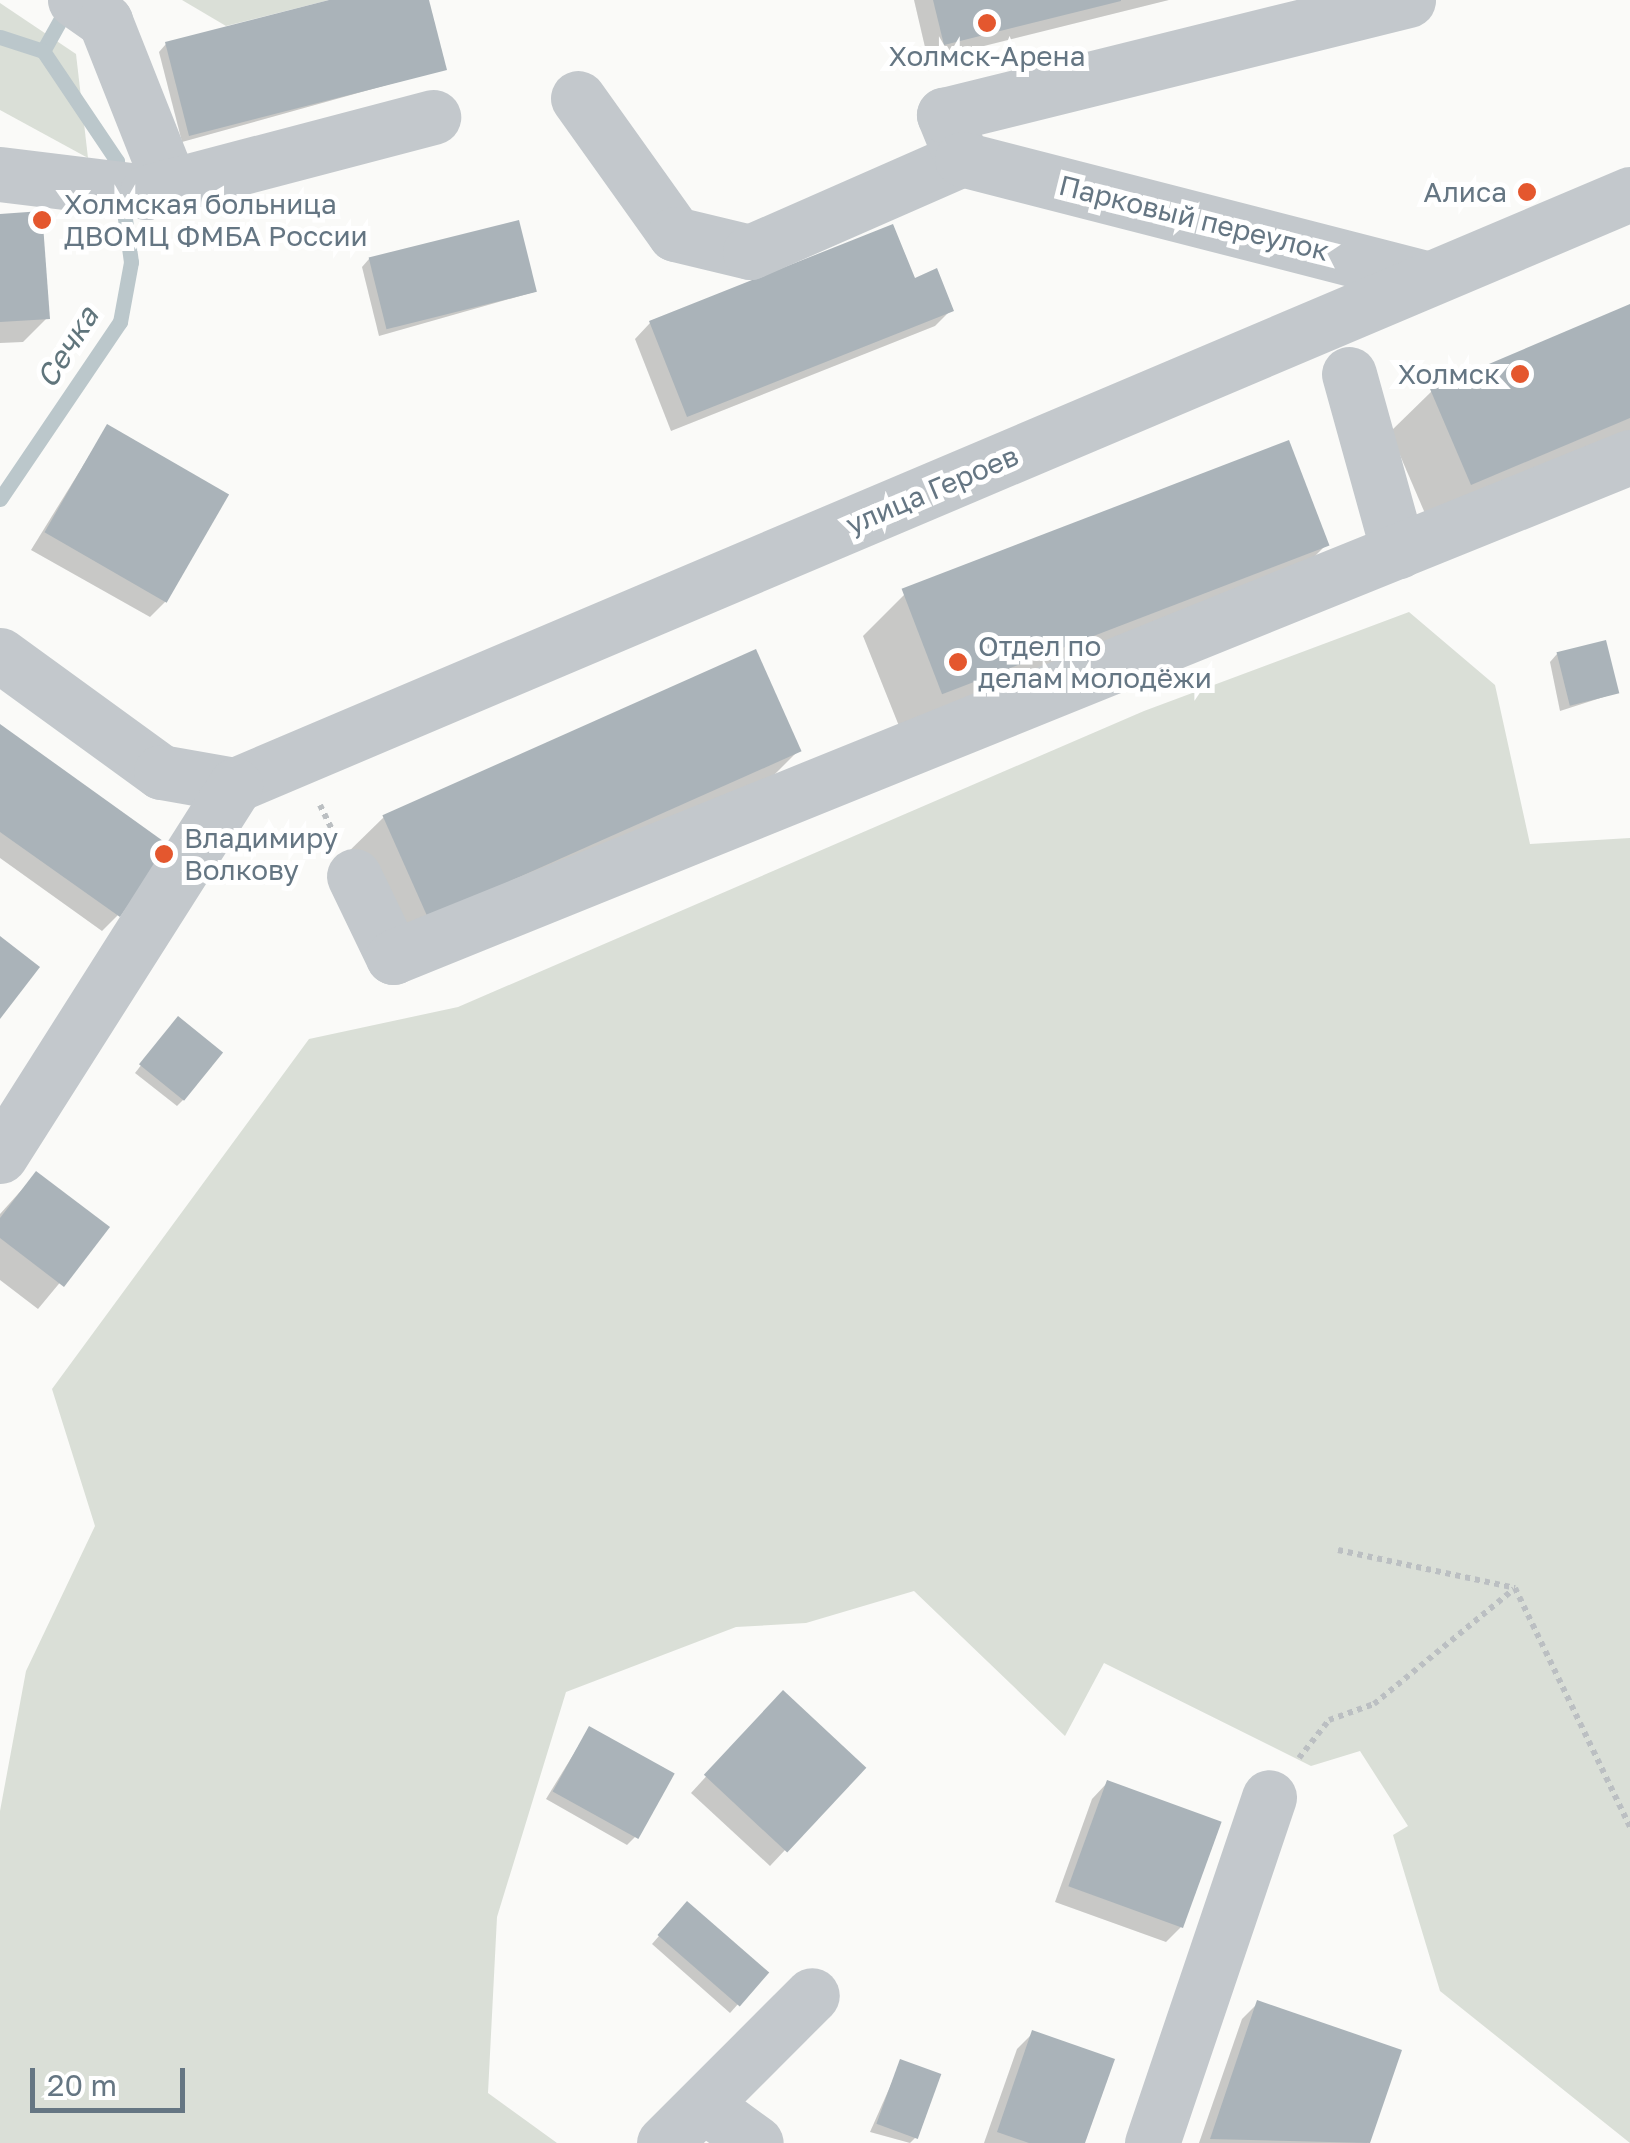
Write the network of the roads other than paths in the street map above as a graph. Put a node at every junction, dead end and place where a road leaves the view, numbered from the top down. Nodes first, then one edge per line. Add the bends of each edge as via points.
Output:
1 (1408, 0) edge
2 (90, 11) edge
3 (578, 98) dead end
4 (433, 117) dead end
5 (962, 158) junction
6 (0, 174) edge
7 (159, 190) junction
8 (1630, 194) edge
9 (1426, 278) junction
10 (1350, 374) dead end
11 (1630, 458) edge
12 (1398, 550) junction
13 (0, 655) edge
14 (235, 786) junction
15 (354, 876) road end
16 (0, 1156) edge
17 (1269, 1797) road end
18 (812, 1994) dead end
19 (704, 2105) junction
20 (664, 2143) edge
21 (756, 2143) edge
22 (1152, 2143) edge

1 - 5 street via 944,115
2 - 7 street
3 - 5 street via 675,234 750,252
4 - 7 street
5 - 9 street, Парковый переулок
6 - 7 street
8 - 9 street, улица Героев
9 - 14 street, улица Героев
10 - 12 street
11 - 12 street
12 - 15 street via 393,957
13 - 14 street via 161,772
14 - 16 street
17 - 22 street
18 - 19 street
19 - 20 street
19 - 21 street

